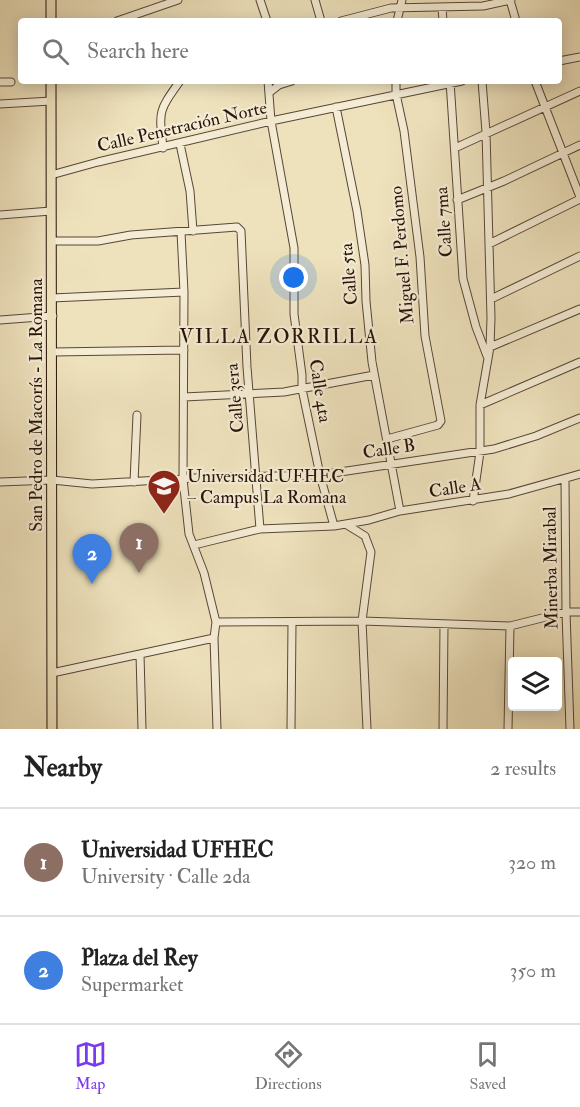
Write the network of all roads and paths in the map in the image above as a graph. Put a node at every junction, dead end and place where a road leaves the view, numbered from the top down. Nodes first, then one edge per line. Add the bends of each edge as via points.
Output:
1 (51, 0) edge
2 (178, 0) edge
3 (261, 0) edge
4 (315, 0) edge
5 (511, 0) edge
6 (401, 4) edge
7 (442, 8) junction
8 (51, 18) edge
9 (126, 18) edge
10 (266, 18) edge
11 (320, 18) edge
12 (352, 18) edge
13 (443, 18) edge
14 (515, 18) edge
15 (580, 57) edge
16 (562, 60) edge
17 (0, 82) edge
18 (11, 82) dead end
19 (51, 84) edge
20 (178, 84) edge
21 (269, 84) edge
22 (282, 84) edge
23 (396, 84) edge
24 (441, 84) edge
25 (450, 84) edge
26 (482, 84) edge
27 (536, 84) edge
28 (580, 91) edge
29 (270, 92) junction
30 (396, 94) junction
31 (51, 101) junction
32 (0, 104) edge
33 (545, 106) junction
34 (336, 107) junction
35 (271, 121) junction
36 (486, 132) junction
37 (180, 144) junction
38 (580, 145) edge
39 (163, 148) junction
40 (455, 148) junction
41 (563, 152) junction
42 (51, 175) junction
43 (487, 187) junction
44 (580, 198) edge
45 (457, 200) junction
46 (51, 211) junction
47 (0, 215) edge
48 (193, 231) junction
49 (181, 232) junction
50 (52, 241) junction
51 (489, 244) junction
52 (580, 256) edge
53 (184, 292) junction
54 (52, 298) junction
55 (491, 298) junction
56 (580, 309) edge
57 (53, 316) junction
58 (0, 320) edge
59 (490, 347) junction
60 (184, 350) junction
61 (53, 352) junction
62 (488, 358) junction
63 (580, 362) edge
64 (374, 375) junction
65 (302, 389) junction
66 (249, 394) junction
67 (184, 398) junction
68 (480, 405) junction
69 (137, 415) dead end
70 (580, 418) edge
71 (387, 439) junction
72 (480, 452) junction
73 (392, 464) junction
74 (580, 474) edge
75 (320, 475) junction
76 (256, 476) junction
77 (183, 478) junction
78 (565, 479) junction
79 (52, 480) junction
80 (0, 482) edge
81 (135, 482) junction
82 (473, 501) junction
83 (400, 511) junction
84 (346, 524) junction
85 (334, 526) junction
86 (260, 529) junction
87 (194, 545) junction
88 (566, 612) junction
89 (580, 612) edge
90 (362, 621) junction
91 (216, 622) junction
92 (292, 623) junction
93 (444, 624) junction
94 (510, 626) junction
95 (214, 638) junction
96 (140, 654) junction
97 (52, 673) junction
98 (52, 729) edge
99 (142, 729) edge
100 (217, 729) edge
101 (291, 729) edge
102 (367, 729) edge
103 (443, 729) edge
104 (508, 729) edge
105 (570, 729) edge

1 - 8 main road
2 - 9 street
3 - 10 street
4 - 11 street
5 - 7 street
5 - 14 street
6 - 7 street
6 - 12 street
7 - 13 street
15 - 16 street
17 - 18 street
19 - 31 main road, San Pedro de Macorís - La Romana
20 - 39 street via 161,110
21 - 29 street, Calle 4ta
22 - 29 street
23 - 30 street, Miguel F. Perdomo
24 - 30 street, Calle Penetración Norte
25 - 40 street, Calle 7ma
26 - 36 street
27 - 33 street
28 - 33 street
29 - 35 street, Calle 4ta
30 - 34 street, Calle Penetración Norte
30 - 71 street, Miguel F. Perdomo via 409,164 425,336 441,421
31 - 32 street
31 - 42 main road, San Pedro de Macorís - La Romana
33 - 36 street
33 - 41 street
34 - 35 street, Calle Penetración Norte
34 - 64 street, Calle 5ta via 362,239
35 - 37 street, Calle Penetración Norte
35 - 65 street, Calle 4ta via 294,248 294,314
36 - 40 street
36 - 43 street
37 - 39 street, Calle Penetración Norte
37 - 48 street
38 - 41 street
39 - 42 street, Calle Penetración Norte
40 - 45 street, Calle 7ma
41 - 43 street
41 - 44 street
42 - 46 main road, San Pedro de Macorís - La Romana
43 - 45 street
43 - 51 street
44 - 51 street
45 - 62 street, Calle 7ma via 463,279
46 - 47 street
46 - 50 main road, San Pedro de Macorís - La Romana
48 - 49 street
48 - 66 street, Calle 3era via 239,229 242,233
49 - 50 street via 98,241
49 - 53 street
50 - 54 main road, San Pedro de Macorís - La Romana
51 - 55 street
52 - 55 street
53 - 54 street
53 - 60 street
54 - 57 main road, San Pedro de Macorís - La Romana
55 - 59 street
56 - 59 street
57 - 58 street
57 - 61 main road, San Pedro de Macorís - La Romana
59 - 62 street
60 - 61 street
60 - 67 street
61 - 79 main road, San Pedro de Macorís - La Romana
62 - 68 street
63 - 68 street
64 - 65 street
64 - 71 street, Calle 5ta
65 - 66 street
65 - 75 street, Calle 4ta
66 - 67 street
66 - 76 street, Calle 3era
67 - 77 street
68 - 72 street
69 - 81 street
70 - 72 street, Calle B
71 - 73 street, Calle 5ta
72 - 73 street, Calle B
72 - 82 street
73 - 75 street, Calle B
73 - 83 street, Calle 5ta
74 - 78 street, Calle A
75 - 76 street, Calle B
75 - 85 street, Calle 4ta
76 - 77 street, Calle B
76 - 86 street, Calle 3era
77 - 81 street, Calle B
77 - 87 street via 189,534
78 - 82 street, Calle A
78 - 88 street, Minerba Mirabal
79 - 80 street, Calle B
79 - 81 street, Calle B via 92,484
79 - 97 main road, San Pedro de Macorís - La Romana
82 - 83 street, Calle A
83 - 84 street, Calle A
84 - 85 street, Calle A
84 - 90 street via 365,536 371,552
85 - 86 street, Calle A
86 - 87 street, Calle A
87 - 91 street
88 - 89 street
88 - 94 street
88 - 105 street, Minerba Mirabal
90 - 92 street
90 - 93 street
90 - 102 street
91 - 92 street
91 - 95 street
92 - 101 street
93 - 94 street
93 - 103 street
94 - 104 street
95 - 96 street
95 - 100 street
96 - 97 street
96 - 99 street
97 - 98 main road, San Pedro de Macorís - La Romana

